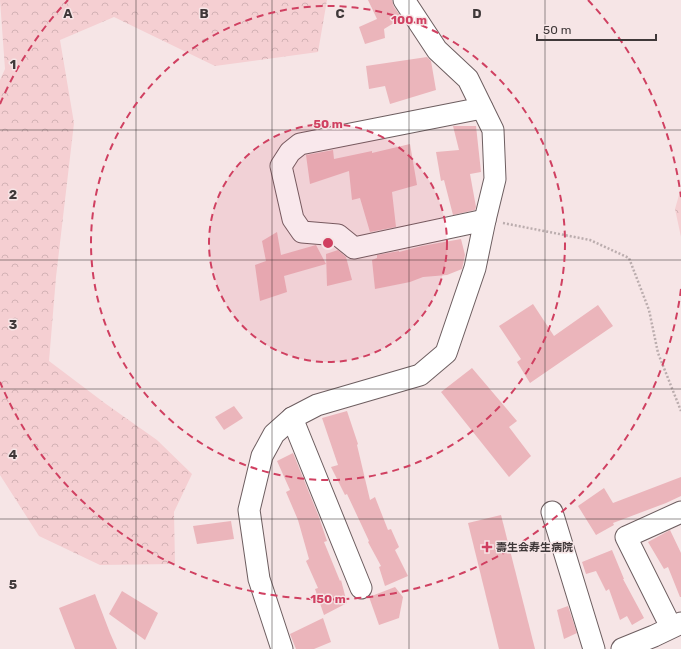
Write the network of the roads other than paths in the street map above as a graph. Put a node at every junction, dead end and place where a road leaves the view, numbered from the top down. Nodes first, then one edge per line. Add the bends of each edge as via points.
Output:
1 (404, 0) edge
2 (482, 108) junction
3 (485, 220) junction
4 (292, 418) junction
5 (552, 512) dead end
6 (681, 512) edge
7 (361, 588) dead end
8 (666, 634) edge
9 (282, 649) edge
10 (594, 649) edge
11 (622, 649) edge

1 - 2 street via 437,50 468,79
2 - 3 street via 493,130 495,179
2 - 3 street via 300,144 290,152 281,166 293,219 302,232 338,235 354,248
3 - 4 street via 475,268 446,353 420,375 317,405
4 - 7 street
4 - 9 street via 274,434 262,456 249,510 259,579
5 - 10 street
6 - 8 street via 626,537
8 - 11 street

